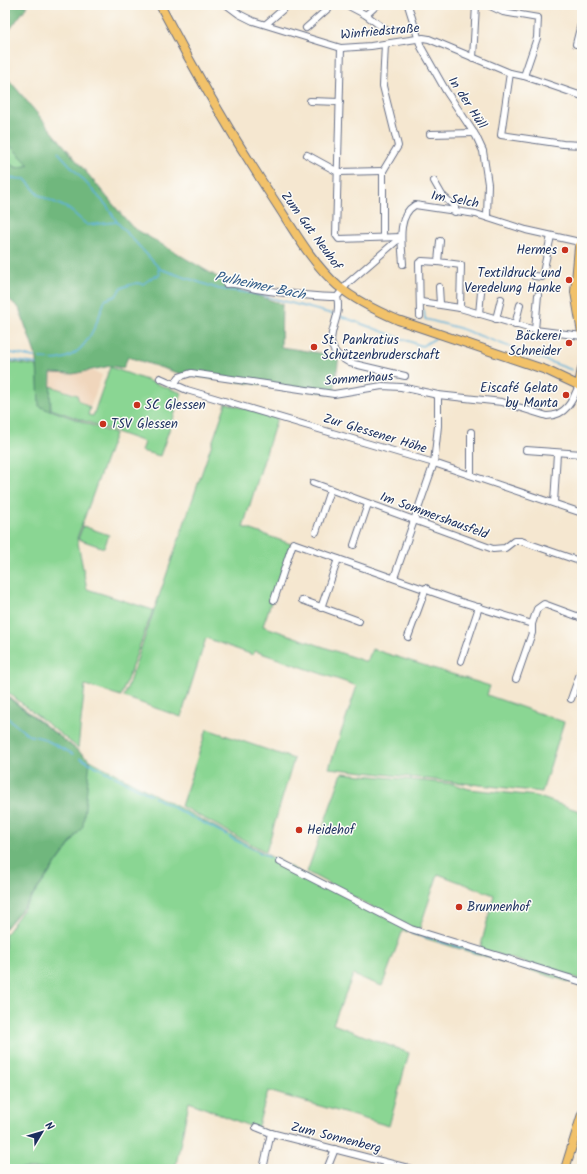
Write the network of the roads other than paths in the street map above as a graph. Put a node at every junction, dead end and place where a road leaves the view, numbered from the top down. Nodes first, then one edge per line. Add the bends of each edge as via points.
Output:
1 (160, 5) edge
2 (226, 5) edge
3 (288, 5) edge
4 (332, 5) edge
5 (347, 5) edge
6 (377, 5) edge
7 (408, 5) edge
8 (476, 5) edge
9 (488, 5) edge
10 (366, 15) junction
11 (582, 20) edge
12 (266, 24) junction
13 (306, 28) dead end
14 (386, 30) dead end
15 (418, 40) junction
16 (385, 44) junction
17 (576, 44) dead end
18 (341, 48) junction
19 (473, 58) junction
20 (510, 73) junction
21 (524, 76) junction
22 (582, 96) edge
23 (310, 101) dead end
24 (340, 102) junction
25 (474, 133) junction
26 (430, 134) dead end
27 (582, 145) edge
28 (307, 155) dead end
29 (384, 171) junction
30 (338, 172) junction
31 (434, 181) dead end
32 (455, 212) junction
33 (487, 217) junction
34 (401, 235) junction
35 (551, 236) junction
36 (383, 237) junction
37 (440, 241) dead end
38 (581, 243) edge
39 (438, 262) junction
40 (403, 264) dead end
41 (534, 276) dead end
42 (226, 284) dead end
43 (439, 288) dead end
44 (343, 290) junction
45 (482, 292) dead end
46 (538, 294) dead end
47 (337, 297) junction
48 (501, 299) dead end
49 (421, 302) junction
50 (440, 304) junction
51 (520, 305) dead end
52 (460, 308) junction
53 (479, 314) junction
54 (420, 316) dead end
55 (496, 319) junction
56 (516, 325) junction
57 (535, 330) junction
58 (582, 334) edge
59 (582, 368) edge
60 (405, 376) dead end
61 (160, 378) dead end
62 (174, 385) junction
63 (580, 386) edge
64 (438, 395) junction
65 (471, 432) dead end
66 (526, 450) dead end
67 (557, 453) junction
68 (582, 454) edge
69 (434, 463) junction
70 (471, 476) junction
71 (313, 482) dead end
72 (330, 490) junction
73 (554, 502) junction
74 (368, 504) junction
75 (582, 513) edge
76 (414, 520) junction
77 (316, 532) dead end
78 (354, 545) dead end
79 (338, 559) junction
80 (582, 562) edge
81 (394, 578) junction
82 (426, 588) junction
83 (274, 600) dead end
84 (302, 600) dead end
85 (479, 607) junction
86 (321, 608) junction
87 (582, 618) edge
88 (359, 621) dead end
89 (532, 624) junction
90 (408, 637) dead end
91 (461, 660) dead end
92 (582, 668) edge
93 (516, 679) dead end
94 (571, 698) dead end
95 (280, 862) dead end
96 (582, 982) edge
97 (582, 1114) edge
98 (256, 1127) dead end
99 (271, 1133) junction
100 (335, 1149) junction
101 (263, 1169) edge
102 (327, 1169) edge
103 (412, 1169) edge
104 (565, 1169) edge

1 - 44 main road, Zum Gut Neuhof via 206,93 267,190 318,265
2 - 12 street, Winfriedstraße via 239,14
3 - 12 street
4 - 13 street
5 - 10 street
6 - 10 street
7 - 15 street, In der Hüll
8 - 19 street
9 - 21 street via 503,12 538,18 537,38
10 - 14 street
11 - 17 street
12 - 18 street, Winfriedstraße
15 - 16 street, Winfriedstraße
15 - 19 street, Winfriedstraße via 428,39
15 - 25 street, In der Hüll via 436,75
16 - 18 street, Winfriedstraße
16 - 29 street via 383,86 398,146
18 - 24 street
19 - 20 street, Winfriedstraße
20 - 21 street, Winfriedstraße
20 - 27 street via 501,135
21 - 22 street, Winfriedstraße
23 - 24 street
24 - 30 street
25 - 26 street
25 - 33 street, In der Hüll via 483,150 486,166
28 - 30 street
29 - 30 street
29 - 36 street
30 - 36 street via 336,235 339,238
31 - 32 street
32 - 33 street, Im Selch
32 - 34 street, Im Selch via 415,205 404,217
33 - 35 street, Im Selch
34 - 36 street
34 - 40 street
34 - 44 street
35 - 38 street, Im Selch
35 - 41 street via 542,277
37 - 39 street
38 - 58 main road via 575,292
39 - 49 street via 421,262
39 - 52 street via 461,265
42 - 47 street via 233,282 248,288 287,294
43 - 50 street
44 - 47 street
44 - 63 main road, Zum Gut Neuhof via 378,312 546,370
45 - 53 street
46 - 57 street
47 - 60 street via 338,305 331,336 331,345 336,354 350,363
48 - 55 street
49 - 50 street
49 - 54 street
50 - 52 street
51 - 56 street
52 - 53 street
53 - 55 street
55 - 56 street
56 - 57 street
57 - 58 street
59 - 63 main road
61 - 62 street, Zur Glessener Höhe
62 - 64 street, Sommerhaus via 176,380 184,375 198,374 334,394 382,386 401,387
62 - 69 street, Zur Glessener Höhe
63 - 64 street, Sommerhaus via 567,408 555,416 547,416 502,402
64 - 69 street
65 - 70 street
66 - 67 street
67 - 68 street
67 - 73 street
69 - 70 street, Zur Glessener Höhe
69 - 76 street
70 - 73 street, Zur Glessener Höhe
71 - 72 street, Im Sommershausfeld
72 - 74 street, Im Sommershausfeld
72 - 77 street
73 - 75 street, Zur Glessener Höhe
74 - 76 street, Im Sommershausfeld
74 - 78 street, Im Sommershausfeld
76 - 80 street, Im Sommershausfeld via 493,548 506,548 514,542 521,541
76 - 81 street
79 - 81 street
79 - 83 street via 293,543
79 - 86 street
81 - 82 street
82 - 85 street
82 - 90 street
84 - 86 street
85 - 89 street
85 - 91 street
86 - 88 street
87 - 89 street via 544,604 537,609
89 - 93 street via 532,633
92 - 94 street
95 - 96 street via 411,929
97 - 104 main road
98 - 99 street, Zum Sonnenberg
99 - 100 street, Zum Sonnenberg
99 - 101 street
100 - 102 street
100 - 103 street, Zum Sonnenberg

